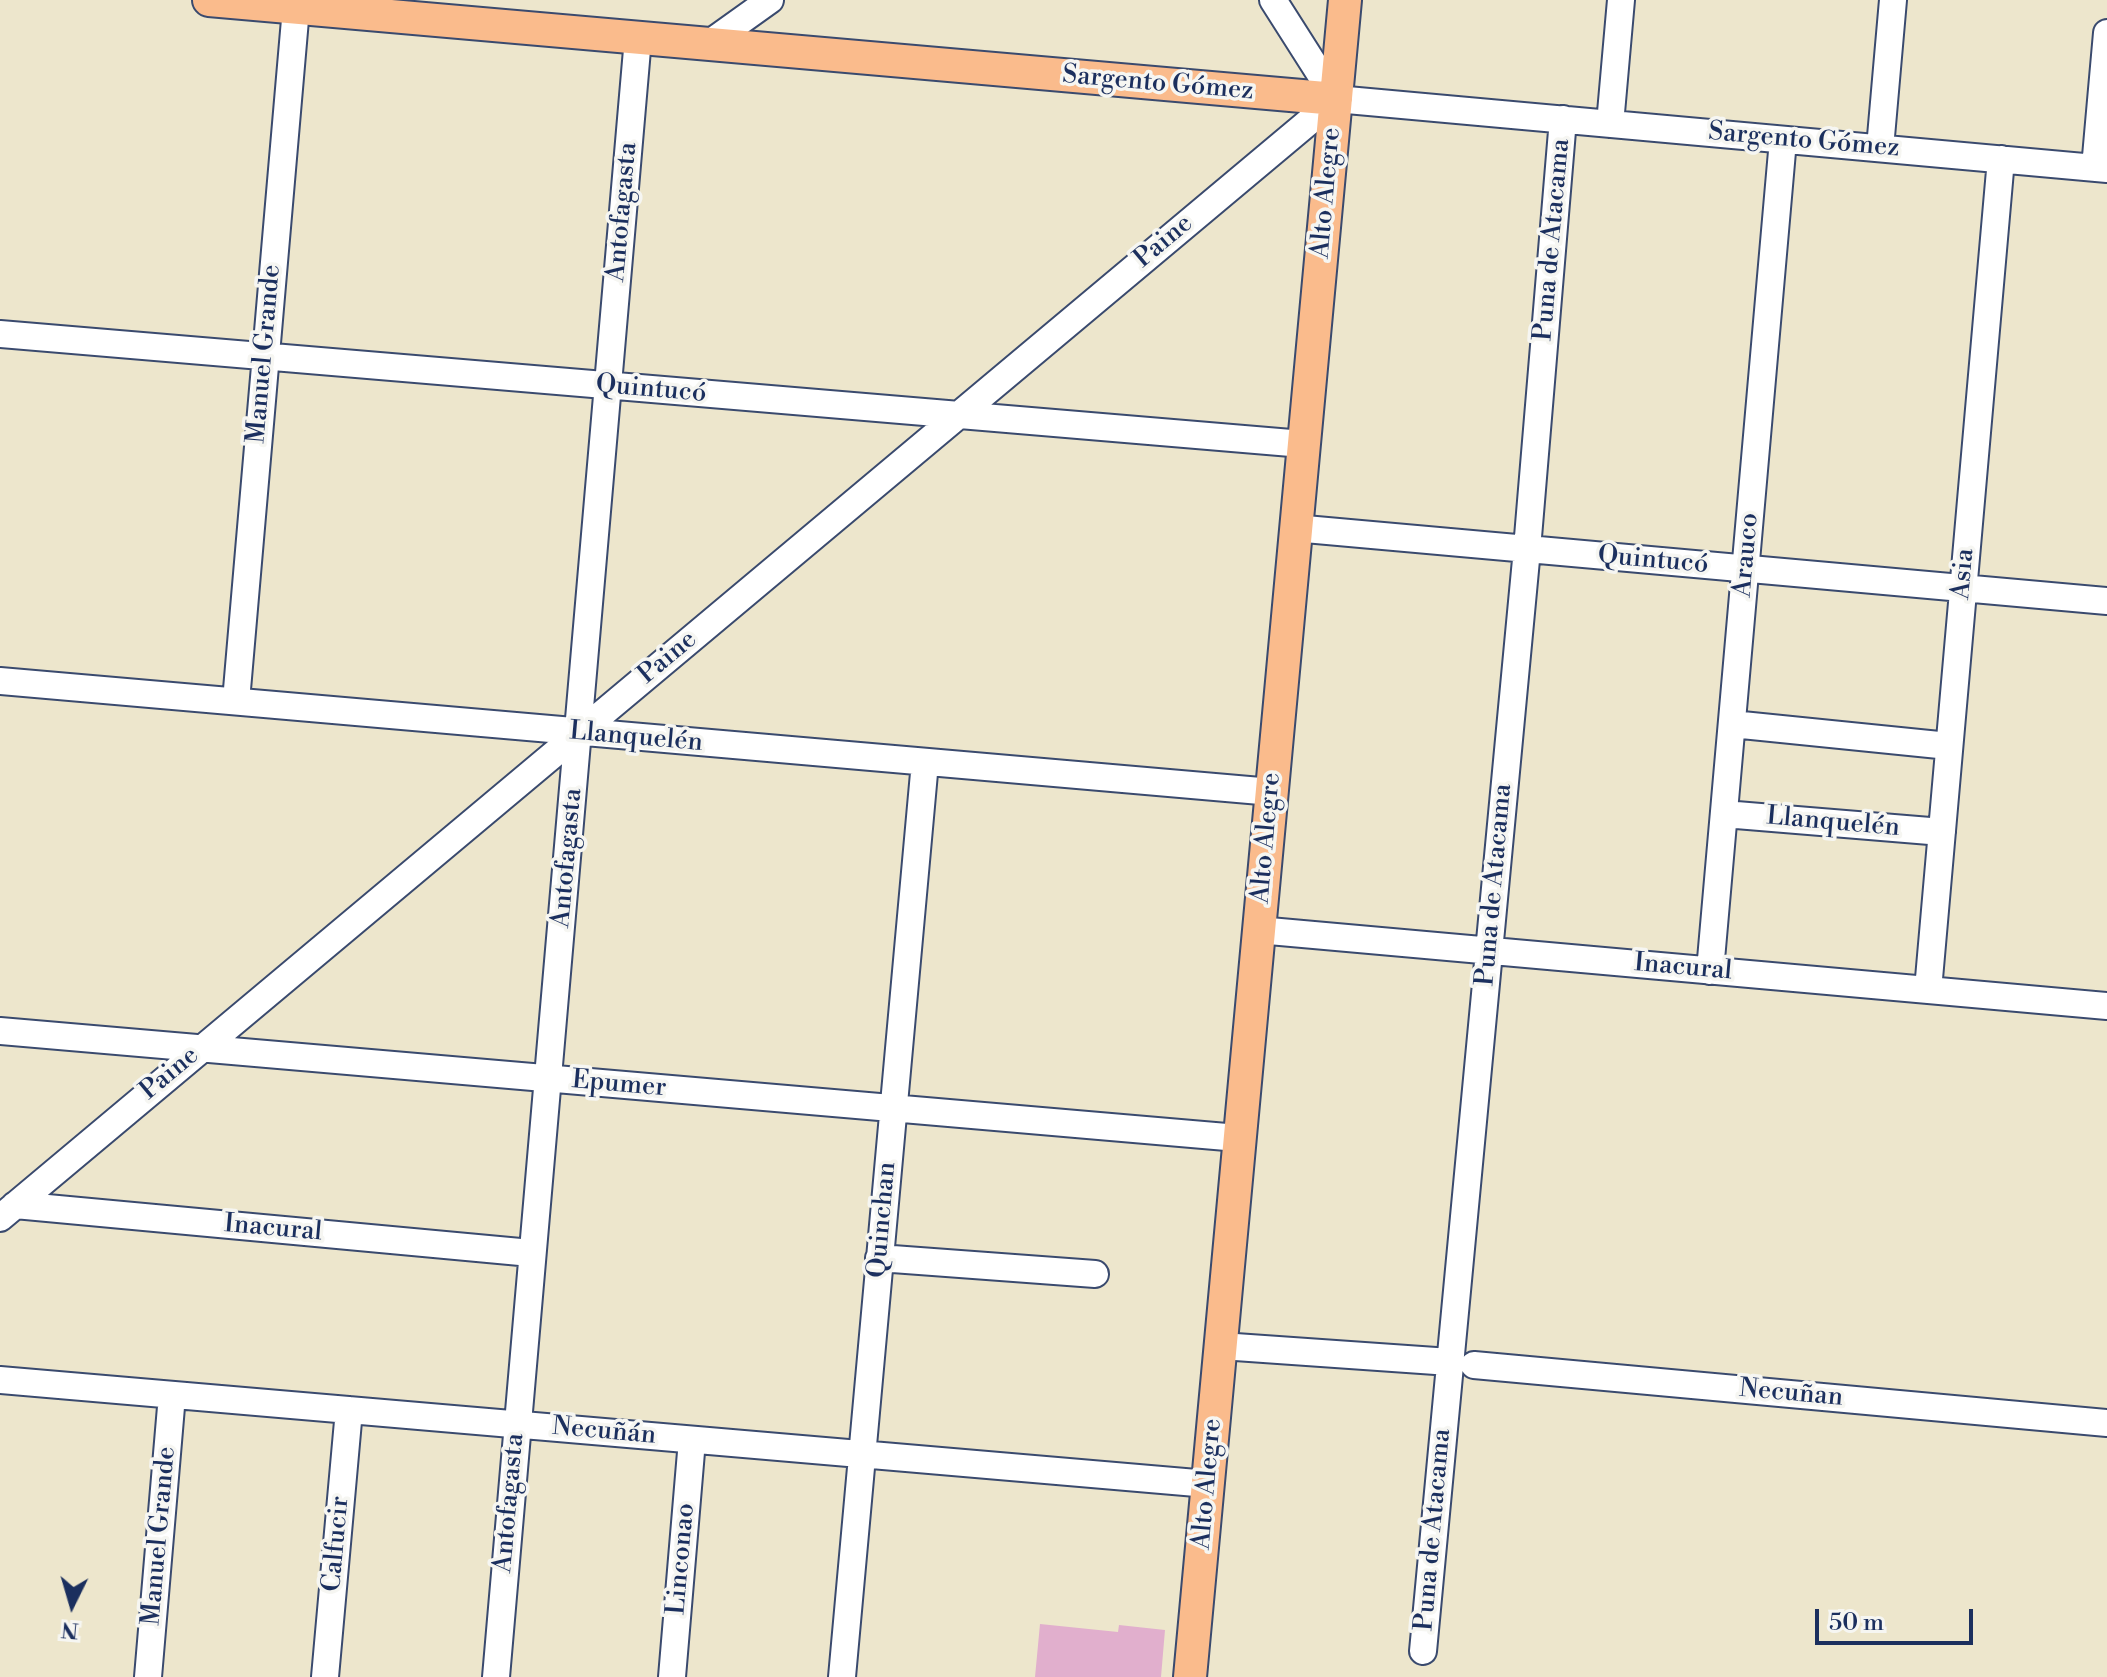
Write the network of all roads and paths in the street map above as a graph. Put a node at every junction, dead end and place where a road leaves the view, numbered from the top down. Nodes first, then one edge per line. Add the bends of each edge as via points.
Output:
1 (209, 0) edge
2 (1273, 0) edge
3 (1345, 0) edge
4 (1621, 0) edge
5 (1893, 0) edge
6 (756, 4) edge
7 (296, 8) junction
8 (2107, 33) edge
9 (638, 38) junction
10 (707, 45) junction
11 (1336, 99) junction
12 (1563, 119) junction
13 (1610, 124) junction
14 (1783, 140) junction
15 (1880, 148) junction
16 (2001, 159) junction
17 (2101, 168) edge
18 (0, 334) edge
19 (265, 357) junction
20 (609, 386) junction
21 (954, 416) junction
22 (1303, 444) junction
23 (1294, 528) junction
24 (1527, 549) junction
25 (1745, 570) junction
26 (1963, 589) junction
27 (2107, 601) edge
28 (0, 681) edge
29 (236, 701) junction
30 (1732, 724) junction
31 (579, 733) junction
32 (1949, 746) junction
33 (925, 762) junction
34 (1272, 792) junction
35 (1724, 814) junction
36 (1942, 832) junction
37 (1258, 930) junction
38 (1489, 951) junction
39 (1710, 971) junction
40 (1928, 990) junction
41 (2107, 1006) edge
42 (0, 1031) edge
43 (202, 1047) junction
44 (549, 1079) junction
45 (892, 1109) junction
46 (1238, 1138) junction
47 (8, 1211) edge
48 (531, 1253) junction
49 (879, 1258) junction
50 (1095, 1274) dead end
51 (1221, 1346) junction
52 (1462, 1363) junction
53 (0, 1380) edge
54 (172, 1395) junction
55 (349, 1410) junction
56 (2107, 1423) edge
57 (517, 1424) junction
58 (692, 1440) junction
59 (861, 1453) junction
60 (1208, 1484) junction
61 (1423, 1651) dead end
62 (148, 1677) edge
63 (325, 1677) edge
64 (496, 1677) edge
65 (672, 1677) edge
66 (842, 1677) edge
67 (1190, 1677) edge

1 - 7 main road, Sargento Gómez
2 - 11 street
3 - 11 main road, Alto Alegre
4 - 13 street
5 - 15 street
6 - 10 street
7 - 9 main road, Sargento Gómez
7 - 19 street, Manuel Grande
8 - 17 street
9 - 10 main road, Sargento Gómez
9 - 20 street, Antofagasta
10 - 11 main road, Sargento Gómez
11 - 12 street, Sargento Gómez
11 - 21 street, Paine
11 - 22 main road, Alto Alegre
12 - 13 street, Sargento Gómez
12 - 24 street, Puna de Atacama
13 - 14 street, Sargento Gómez
14 - 15 street, Sargento Gómez
14 - 25 street, Arauco
15 - 16 street, Sargento Gómez
16 - 17 street, Sargento Gómez
16 - 26 street, Asia
18 - 19 street, Quintucó
19 - 20 street, Quintucó
19 - 29 street, Manuel Grande
20 - 21 street, Quintucó
20 - 31 street, Antofagasta
21 - 22 street, Quintucó
21 - 31 street, Paine
22 - 23 main road, Alto Alegre
23 - 24 street, Quintucó
23 - 34 main road, Alto Alegre
24 - 25 street, Quintucó
24 - 38 street, Puna de Atacama
25 - 26 street, Quintucó
25 - 30 street, Arauco
26 - 27 street, Quintucó
26 - 32 street, Asia
28 - 29 street, Llanquelén
29 - 31 street, Llanquelén
30 - 32 street
30 - 35 street, Arauco
31 - 33 street, Llanquelén
31 - 43 street, Paine
31 - 44 street, Antofagasta
32 - 36 street, Asia
33 - 34 street, Llanquelén
33 - 45 street, Quinchan
34 - 37 main road, Alto Alegre
35 - 36 street, Llanquelén
35 - 39 street, Arauco
36 - 40 street, Asia
37 - 38 street, Inacural
37 - 46 main road, Alto Alegre
38 - 39 street, Inacural
38 - 52 street, Puna de Atacama
39 - 40 street, Inacural
40 - 41 street, Inacural
42 - 43 street, Epumer
43 - 44 street, Epumer
43 - 47 street, Paine
44 - 45 street, Epumer
44 - 48 street, Antofagasta
45 - 46 street, Epumer
45 - 49 street, Quinchan
46 - 51 main road, Alto Alegre
47 - 48 street, Inacural
48 - 57 street, Antofagasta
49 - 50 street
49 - 59 street, Quinchan
51 - 52 street, Necuñan
51 - 60 main road, Alto Alegre
52 - 56 street, Necuñan
52 - 61 street, Puna de Atacama
53 - 54 street, Necuñán
54 - 55 street, Necuñán
54 - 62 street, Manuel Grande
55 - 57 street, Necuñán
55 - 63 street, Calfucir
57 - 58 street, Necuñán
57 - 64 street, Antofagasta
58 - 59 street, Necuñán
58 - 65 street, Linconao
59 - 60 street, Necuñán
59 - 66 street, Quinchan
60 - 67 main road, Alto Alegre

